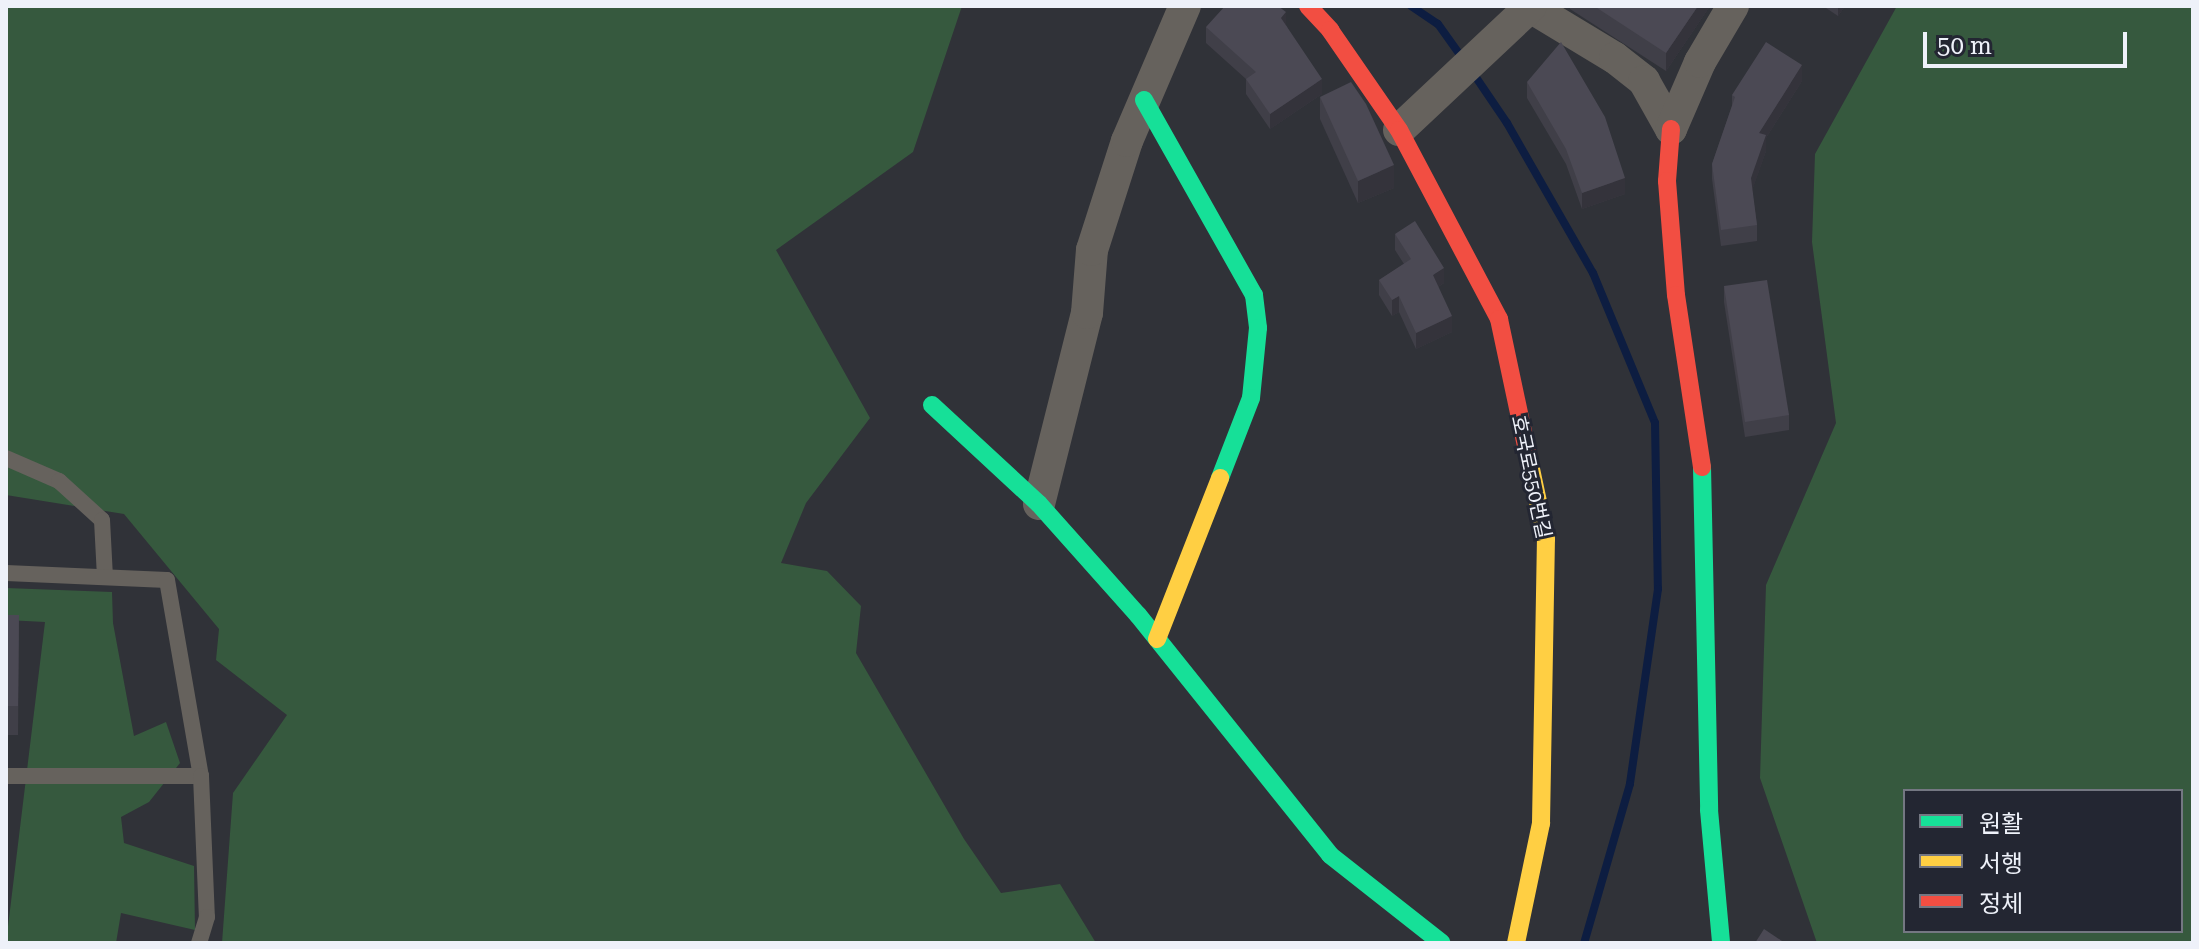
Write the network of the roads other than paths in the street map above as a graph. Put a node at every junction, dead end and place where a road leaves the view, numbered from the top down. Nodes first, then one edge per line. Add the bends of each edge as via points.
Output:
1 (1185, 6) edge
2 (1308, 6) edge
3 (1733, 6) edge
4 (1526, 11) edge
5 (1144, 100) junction
6 (1410, 122) junction
7 (1671, 129) junction
8 (932, 405) dead end
9 (6, 458) edge
10 (1039, 504) junction
11 (6, 573) edge
12 (105, 577) junction
13 (1157, 639) junction
14 (6, 776) edge
15 (201, 776) junction
16 (199, 943) edge
17 (1442, 943) edge
18 (1516, 943) edge
19 (1721, 943) edge

1 - 5 street
2 - 6 street, 호국로550번길
3 - 7 street via 1700,62
4 - 6 street
4 - 7 street via 1615,58 1644,81
5 - 10 street via 1092,250 1087,313
5 - 13 street via 1254,295 1258,328 1251,398
6 - 18 street, 호국로550번길 via 1499,319 1546,539 1541,823
7 - 19 street via 1667,181 1676,295 1702,451 1708,795
8 - 10 street
9 - 12 lane via 59,481 102,520
10 - 13 street
11 - 12 lane
12 - 15 lane via 167,580
13 - 17 street via 1330,855
14 - 15 lane
15 - 16 lane via 207,917

